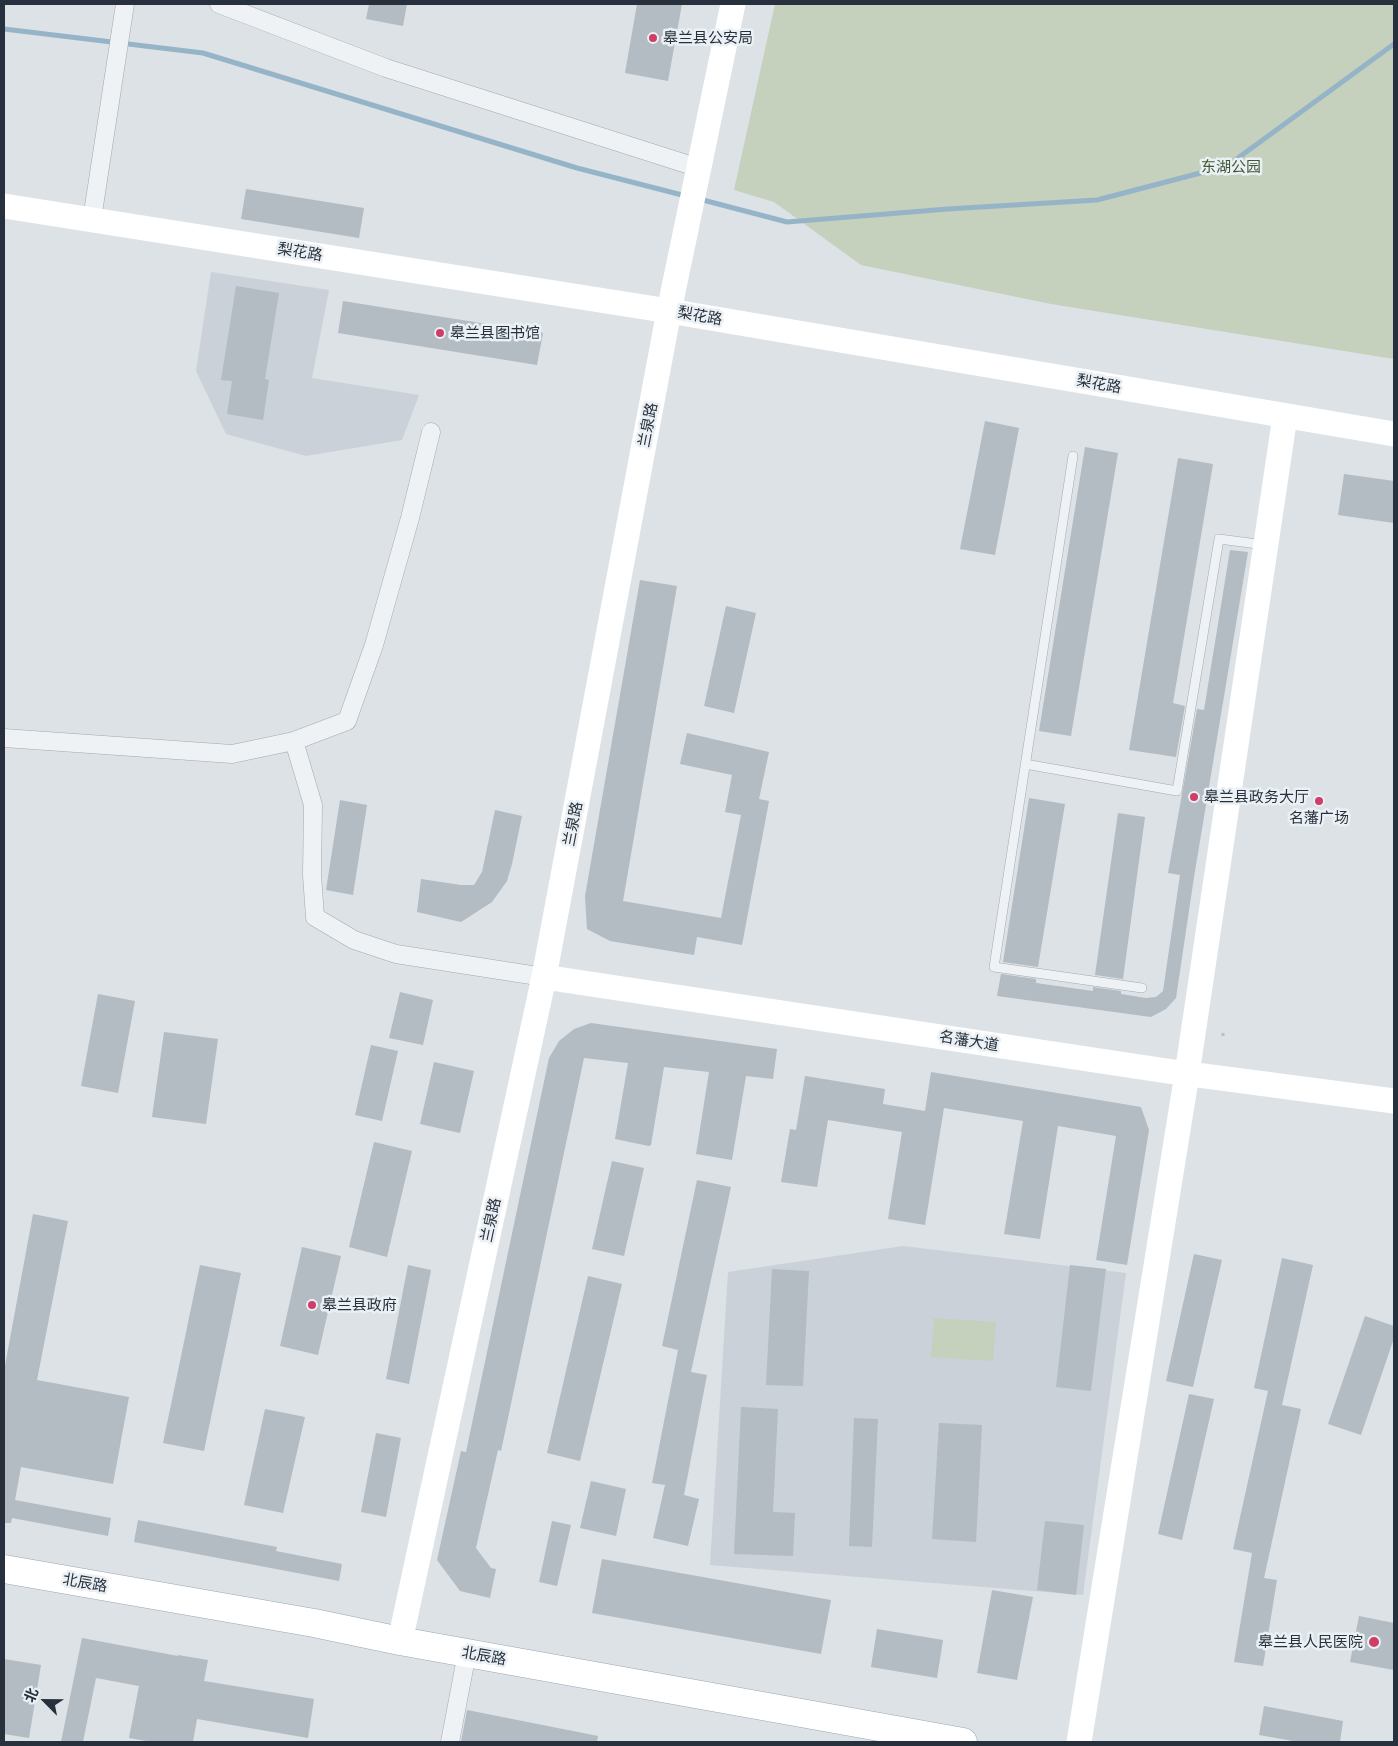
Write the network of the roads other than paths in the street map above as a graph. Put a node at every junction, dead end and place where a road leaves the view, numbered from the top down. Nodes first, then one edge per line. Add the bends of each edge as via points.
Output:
1 (125, 4) edge
2 (219, 4) edge
3 (733, 4) edge
4 (697, 175) junction
5 (4, 206) edge
6 (92, 219) junction
7 (669, 311) junction
8 (1285, 416) junction
9 (431, 432) dead end
10 (1394, 434) edge
11 (1073, 456) dead end
12 (1266, 545) junction
13 (4, 738) edge
14 (294, 741) junction
15 (1024, 764) junction
16 (544, 977) junction
17 (1142, 988) dead end
18 (1186, 1074) junction
19 (1394, 1101) edge
20 (4, 1569) edge
21 (400, 1641) junction
22 (466, 1653) junction
23 (947, 1740) edge
24 (450, 1742) edge
25 (1079, 1742) edge

1 - 6 street
2 - 4 street via 386,68
3 - 4 street, 兰泉路
4 - 7 street, 兰泉路
5 - 6 street, 梨花路
6 - 7 street, 梨花路
7 - 8 street, 梨花路
7 - 16 street, 兰泉路
8 - 10 street, 梨花路
8 - 12 street
9 - 14 street via 374,645 347,721
11 - 15 lane
12 - 15 lane via 1219,539 1177,791
12 - 18 street
13 - 14 street via 232,754
14 - 16 street via 313,805 315,917 354,940 396,954
15 - 17 lane via 994,967
16 - 18 street, 名藩大道
16 - 21 street, 兰泉路
18 - 19 street, 名藩大道
18 - 25 street
20 - 21 main road, 北辰路
21 - 22 main road, 北辰路
22 - 23 main road, 北辰路
22 - 24 street

